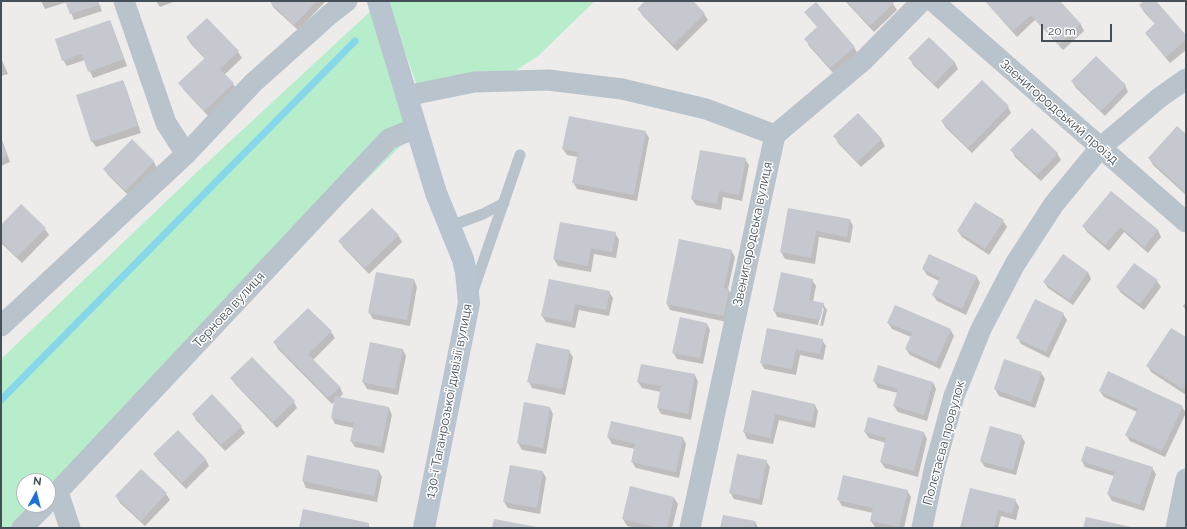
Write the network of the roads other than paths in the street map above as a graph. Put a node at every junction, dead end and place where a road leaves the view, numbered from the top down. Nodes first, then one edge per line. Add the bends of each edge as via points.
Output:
1 (124, 1) edge
2 (347, 1) edge
3 (378, 1) edge
4 (922, 1) edge
5 (933, 1) edge
6 (1186, 78) edge
7 (406, 96) junction
8 (416, 128) junction
9 (775, 135) junction
10 (1100, 148) junction
11 (186, 154) junction
12 (520, 155) dead end
13 (504, 203) junction
14 (1186, 222) edge
15 (448, 226) junction
16 (469, 303) junction
17 (1, 324) edge
18 (1186, 479) edge
19 (56, 494) edge
20 (56, 508) edge
21 (37, 513) edge
22 (22, 528) edge
23 (70, 528) edge
24 (424, 528) edge
25 (690, 528) edge
26 (922, 528) edge
27 (1176, 528) edge

1 - 11 street via 166,123
2 - 11 street via 253,83
3 - 7 street, 130-ї Таганрозької дивізії вулиця
4 - 9 street via 864,60
5 - 10 street, Звенигородський проїзд
6 - 10 street, Полєтаєва провулок
7 - 8 street, 130-ї Таганрозької дивізії вулиця
7 - 9 street via 474,82 548,80 622,89 706,109
8 - 15 street, 130-ї Таганрозької дивізії вулиця
8 - 19 street, Тернова вулиця via 389,139
9 - 25 street, Звенигородська вулиця
10 - 14 street, Звенигородський проїзд
10 - 26 street, Полєтаєва провулок via 1050,210 1015,264 981,329 954,396
11 - 17 street
12 - 13 lane
13 - 15 lane via 483,214
13 - 16 lane
15 - 16 street, 130-ї Таганрозької дивізії вулиця via 463,259
16 - 24 street, 130-ї Таганрозької дивізії вулиця
18 - 27 street
20 - 23 street
21 - 22 street, Тернова вулиця

